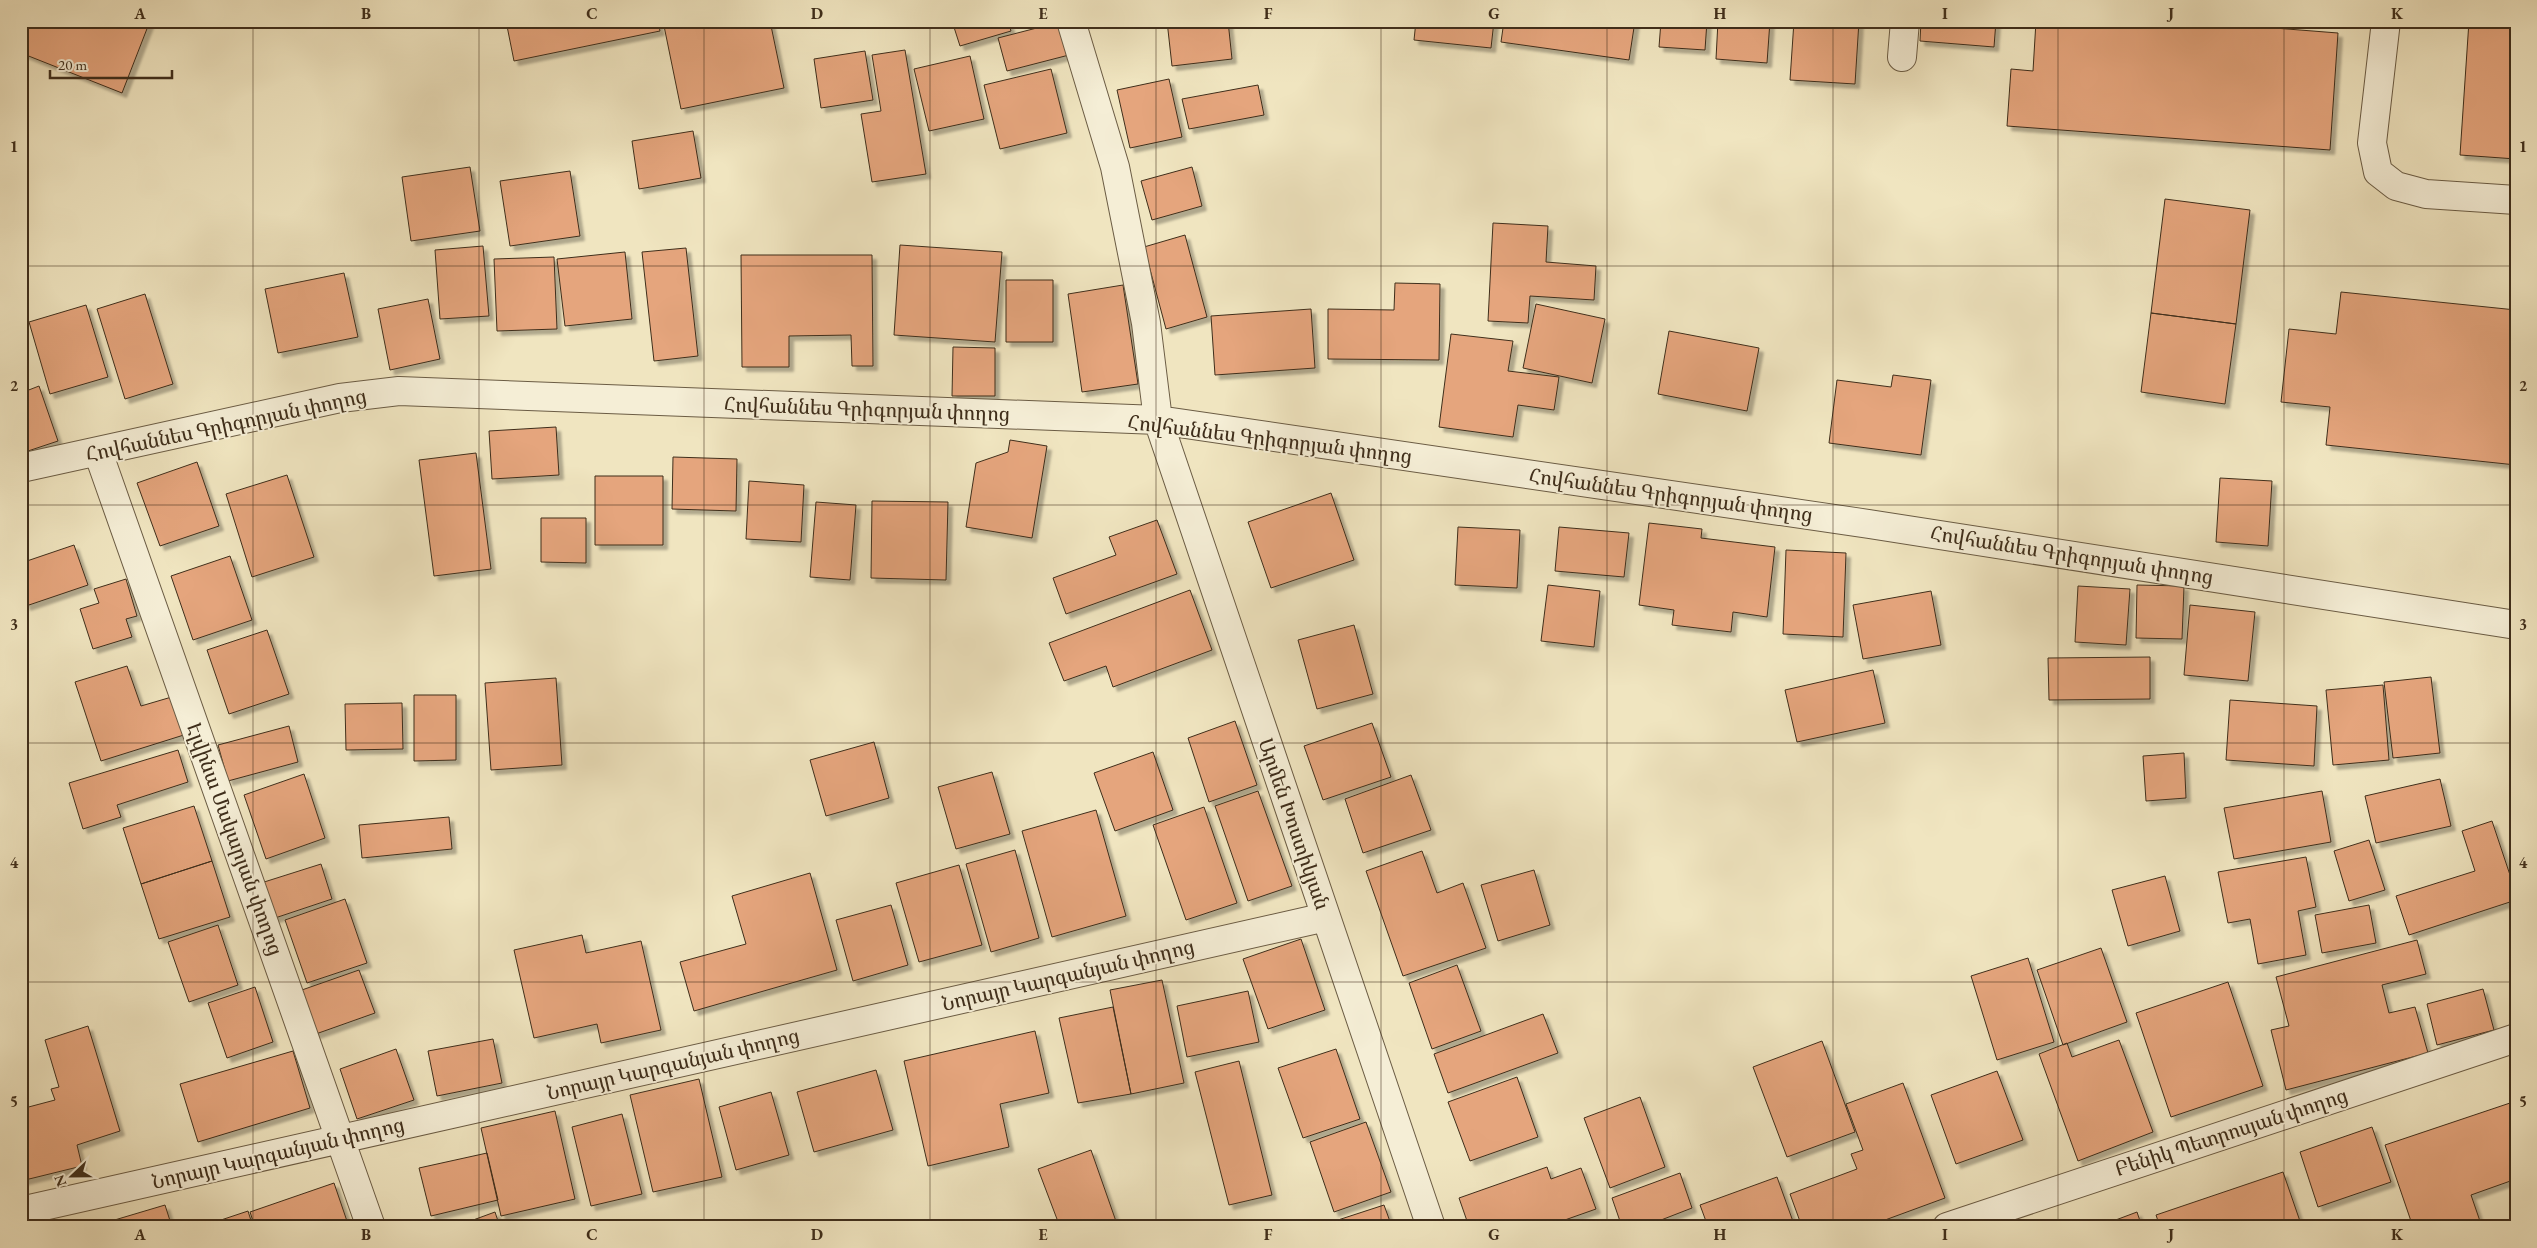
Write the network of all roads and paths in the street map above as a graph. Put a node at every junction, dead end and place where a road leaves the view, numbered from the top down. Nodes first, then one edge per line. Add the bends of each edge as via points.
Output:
1 (1071, 21) edge
2 (1905, 21) edge
3 (2386, 21) edge
4 (1902, 57) dead end
5 (2516, 200) edge
6 (1158, 420) junction
7 (98, 452) junction
8 (21, 468) edge
9 (2516, 625) edge
10 (1326, 918) junction
11 (2516, 1038) edge
12 (341, 1138) junction
13 (21, 1212) edge
14 (371, 1227) edge
15 (1432, 1227) edge
16 (1947, 1227) edge

1 - 6 street, Արմեն Խոստիկյան via 1114,168 1146,322
2 - 4 street
3 - 5 street via 2372,143 2378,172 2396,186 2426,194
6 - 7 street, Հովհաննես Գրիգորյան փողոց via 399,391 340,398
6 - 9 street, Հովհաննես Գրիգորյան փողոց via 1888,526
6 - 10 street, Արմեն Խոստիկյան
7 - 8 street, Հովհաննես Գրիգորյան փողոց
7 - 12 street, Էլվինա Մակարյան փողոց
10 - 12 street, Նորայր Կարգանյան փողոց
10 - 15 street, Արմեն Խոստիկյան
11 - 16 street, Բենիկ Պետրոսյան փողոց
12 - 13 street, Նորայր Կարգանյան փողոց
12 - 14 street, Էլվինա Մակարյան փողոց

